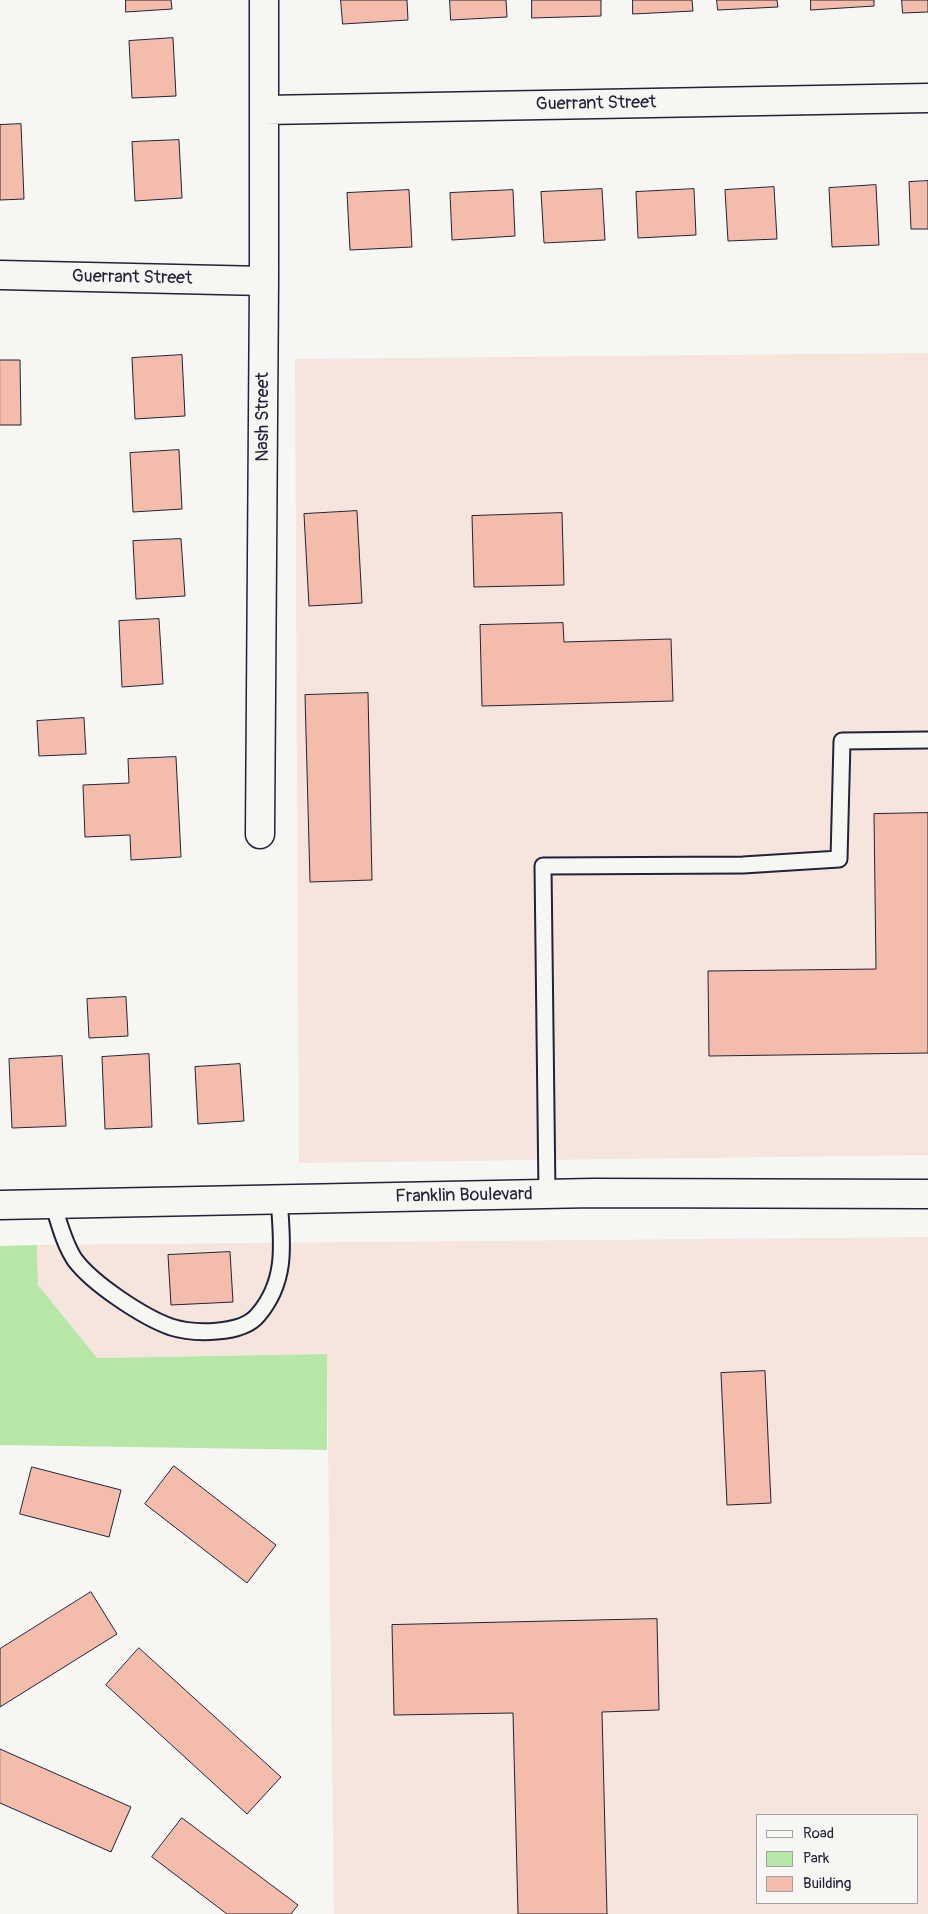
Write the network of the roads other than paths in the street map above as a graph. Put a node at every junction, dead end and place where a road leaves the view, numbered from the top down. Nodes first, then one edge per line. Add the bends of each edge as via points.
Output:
1 (264, 0) edge
2 (928, 98) edge
3 (264, 110) junction
4 (0, 275) edge
5 (264, 280) junction
6 (928, 740) edge
7 (260, 834) dead end
8 (547, 1194) junction
9 (928, 1194) edge
10 (279, 1199) junction
11 (53, 1204) junction
12 (0, 1205) edge

1 - 3 street, Nash Street
2 - 3 street, Guerrant Street
3 - 5 street, Nash Street
4 - 5 street, Guerrant Street
5 - 7 street, Nash Street
6 - 8 lane via 842,740 839,859 743,865 543,866
8 - 9 street, Franklin Boulevard
8 - 10 street, Franklin Boulevard
10 - 11 street, Franklin Boulevard
10 - 11 lane via 283,1254 273,1290 258,1316 243,1326 223,1332 172,1327 115,1296 75,1260
11 - 12 street, Franklin Boulevard

